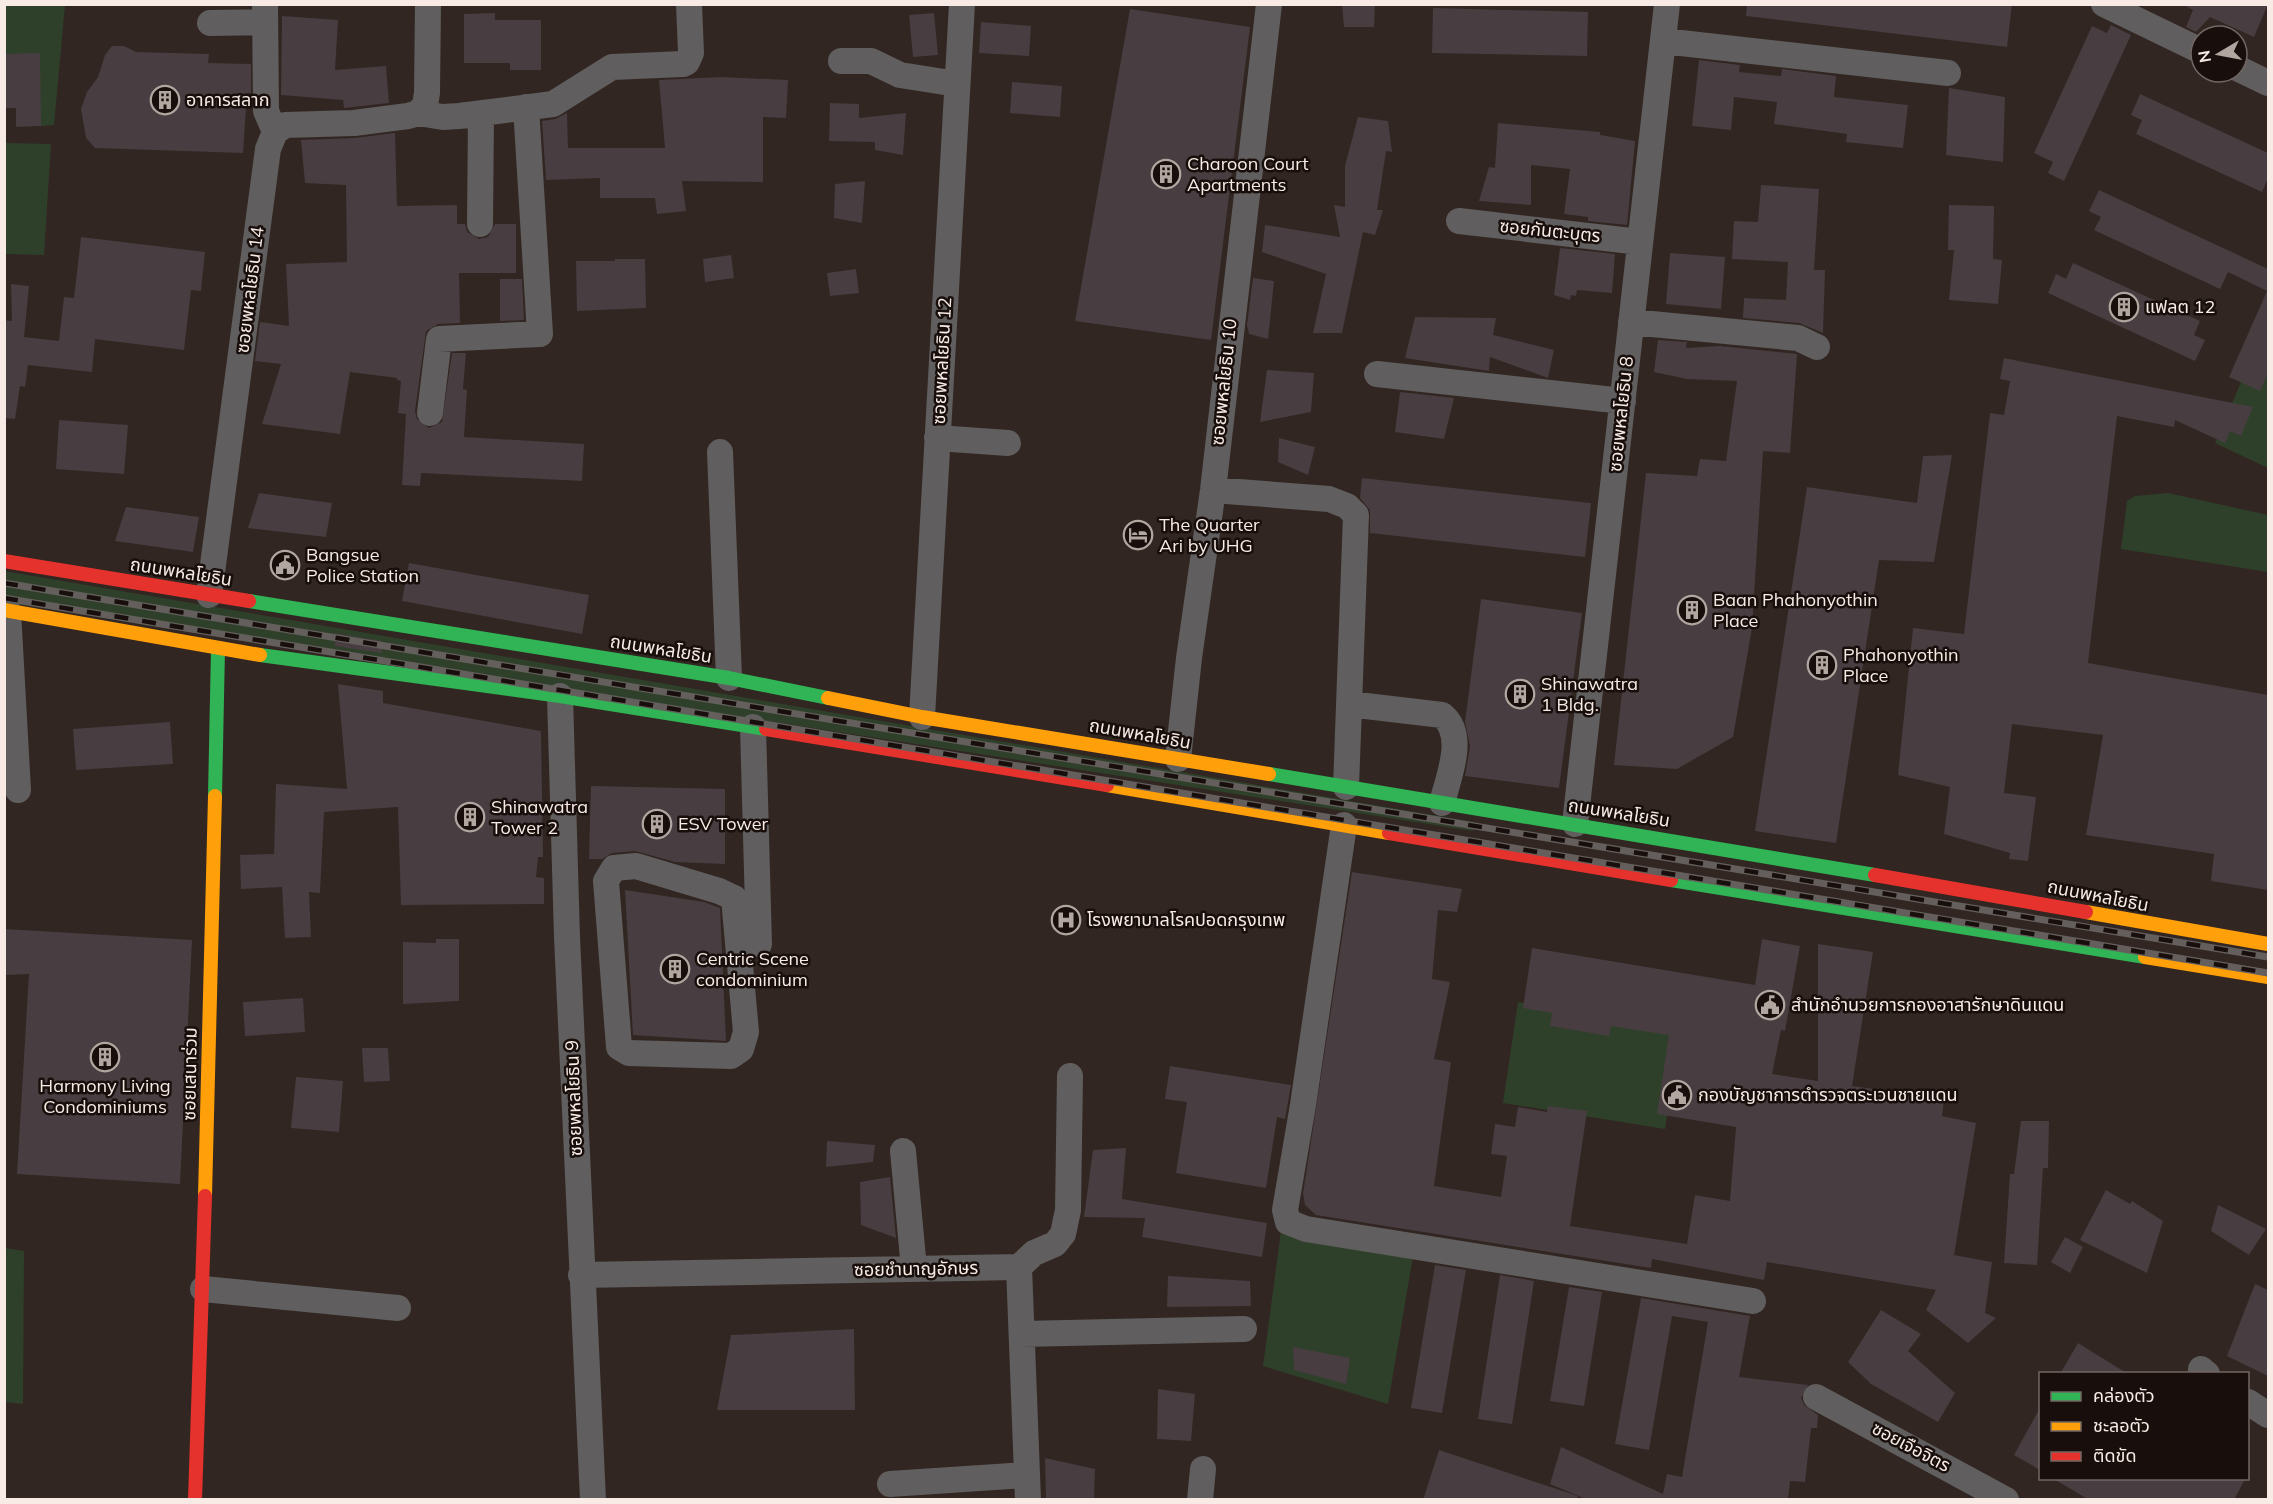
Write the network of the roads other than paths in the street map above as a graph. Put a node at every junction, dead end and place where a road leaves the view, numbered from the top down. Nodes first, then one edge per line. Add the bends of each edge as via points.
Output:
1 (428, 4) edge
2 (689, 4) edge
3 (962, 4) edge
4 (1269, 4) edge
5 (1667, 4) edge
6 (2104, 4) edge
7 (265, 13) edge
8 (210, 23) dead end
9 (1663, 41) junction
10 (2189, 45) edge
11 (841, 61) dead end
12 (1948, 73) dead end
13 (2249, 74) edge
14 (2268, 83) edge
15 (957, 84) junction
16 (526, 107) junction
17 (418, 112) junction
18 (480, 115) junction
19 (275, 132) junction
20 (1459, 221) dead end
21 (480, 224) dead end
22 (1640, 242) junction
23 (1631, 322) junction
24 (1817, 347) dead end
25 (1377, 374) dead end
26 (1623, 401) junction
27 (430, 412) dead end
28 (937, 438) junction
29 (1008, 443) dead end
30 (720, 452) dead end
31 (1213, 490) junction
32 (4, 561) edge
33 (209, 595) junction
34 (6, 610) edge
35 (219, 649) junction
36 (729, 678) junction
37 (560, 696) junction
38 (1349, 704) junction
39 (922, 717) junction
40 (753, 727) junction
41 (1176, 769) junction
42 (1346, 787) junction
43 (18, 790) dead end
44 (1173, 797) junction
45 (1442, 803) junction
46 (1492, 821) junction
47 (1344, 825) junction
48 (1571, 845) junction
49 (1488, 850) junction
50 (566, 910) junction
51 (607, 916) junction
52 (2042, 922) junction
53 (759, 944) dead end
54 (2268, 944) edge
55 (2268, 977) edge
56 (1070, 1076) dead end
57 (903, 1151) dead end
58 (1019, 1267) junction
59 (914, 1269) junction
60 (581, 1275) junction
61 (203, 1289) junction
62 (1753, 1301) dead end
63 (398, 1308) dead end
64 (1244, 1329) dead end
65 (1022, 1334) junction
66 (1816, 1397) dead end
67 (2249, 1403) edge
68 (2268, 1415) edge
69 (1203, 1468) dead end
70 (890, 1484) dead end
71 (1028, 1487) edge
72 (195, 1500) edge
73 (592, 1500) edge
74 (1200, 1500) edge
75 (2006, 1500) edge

1 - 17 street via 427,93 425,105
2 - 16 street via 691,52 687,62 676,66 612,67 553,104
3 - 15 street, ซอยพหลโยธิน 12
4 - 31 street, ซอยพหลโยธิน 10 via 1250,111
5 - 9 street, ซอยพหลโยธิน 8
6 - 10 street
7 - 8 street
7 - 19 street via 266,111
9 - 12 street
9 - 22 street, ซอยพหลโยธิน 8
11 - 15 street via 872,61 900,75
13 - 14 street
15 - 28 street, ซอยพหลโยธิน 12
16 - 18 street
16 - 27 street via 540,334 439,339
17 - 18 street via 443,117
17 - 19 street via 354,123 285,125
18 - 21 street
19 - 33 street, ซอยพหลโยธิน 14 via 268,149
20 - 22 street, ซอยกันตะบุตร
22 - 23 street, ซอยพหลโยธิน 8
23 - 24 street via 1798,338
23 - 26 street, ซอยพหลโยธิน 8
25 - 26 street
26 - 48 street, ซอยพหลโยธิน 8
28 - 29 street
28 - 39 street, ซอยพหลโยธิน 12
30 - 36 street
31 - 38 street via 1329,500 1347,506 1356,515
31 - 41 street, ซอยพหลโยธิน 10
32 - 33 main road, ถนนพหลโยธิน
33 - 36 main road, ถนนพหลโยธิน
34 - 35 main road, ถนนพหลโยธิน
34 - 43 street
35 - 37 main road, ถนนพหลโยธิน
35 - 61 main road, ซอยเสนาร่วม
36 - 39 main road, ถนนพหลโยธิน
37 - 40 main road, ถนนพหลโยธิน
37 - 50 street, ซอยพหลโยธิน 9
38 - 42 street
38 - 45 street via 1446,718 1455,742
39 - 41 main road, ถนนพหลโยธิน
40 - 44 main road, ถนนพหลโยธิน
40 - 53 street
41 - 42 main road, ถนนพหลโยธิน
41 - 44 main road
42 - 45 main road, ถนนพหลโยธิน
44 - 47 main road, ถนนพหลโยธิน
45 - 46 main road, ถนนพหลโยธิน
46 - 48 main road, ถนนพหลโยธิน
46 - 49 main road
47 - 49 main road, ถนนพหลโยธิน
47 - 62 street via 1285,1210 1288,1222 1306,1229
48 - 49 main road, ถนนพหลโยธิน
48 - 52 main road, ถนนพหลโยธิน
48 - 52 main road, ถนนพหลโยธิน
50 - 51 street
50 - 60 street, ซอยพหลโยธิน 9
51 - 51 street via 619,1047 629,1053 731,1056 741,1049 746,1032 734,898 636,866 614,868 606,880
52 - 54 main road, ถนนพหลโยธิน
52 - 55 main road, ถนนพหลโยธิน
56 - 58 street via 1068,1210 1063,1234 1055,1244 1034,1253
57 - 59 street
58 - 59 street, ซอยชำนาญอักษร
58 - 65 street
59 - 60 street, ซอยชำนาญอักษร
60 - 73 street, ซอยพหลโยธิน 9
61 - 63 street
61 - 72 main road, ซอยเสนาร่วม
64 - 65 street
65 - 71 street
66 - 75 street, ซอยเจือจิตร
67 - 68 street
69 - 74 street
70 - 71 street

